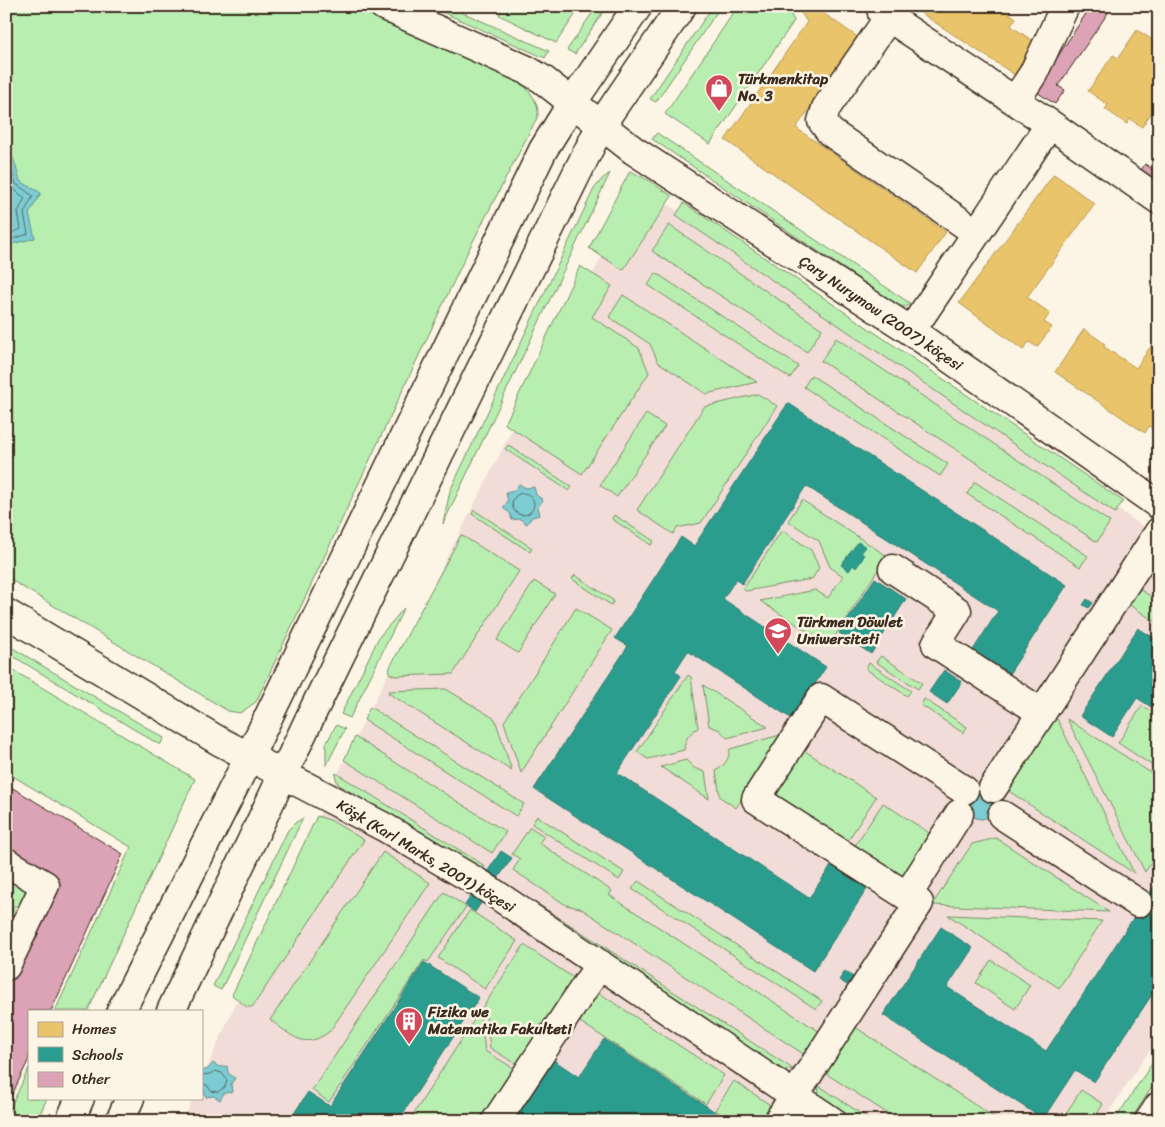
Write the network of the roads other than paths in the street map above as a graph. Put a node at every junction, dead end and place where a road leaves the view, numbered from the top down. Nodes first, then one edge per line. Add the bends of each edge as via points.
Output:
1 (384, 6) edge
2 (638, 6) edge
3 (682, 6) edge
4 (1065, 6) edge
5 (885, 12) edge
6 (1015, 101) junction
7 (572, 103) junction
8 (1050, 124) junction
9 (601, 126) junction
10 (1159, 200) edge
11 (977, 233) junction
12 (911, 331) junction
13 (1159, 505) edge
14 (1159, 532) edge
15 (893, 569) dead end
16 (6, 613) edge
17 (1042, 713) junction
18 (249, 757) junction
19 (282, 775) junction
20 (993, 788) junction
21 (962, 802) junction
22 (1002, 815) junction
23 (6, 862) edge
24 (907, 896) junction
25 (1138, 903) dead end
26 (600, 964) junction
27 (6, 966) edge
28 (122, 1010) edge
29 (171, 1010) edge
30 (794, 1095) junction
31 (79, 1100) edge
32 (129, 1100) edge
33 (1159, 1106) edge
34 (70, 1121) edge
35 (120, 1121) edge
36 (496, 1121) edge
37 (778, 1121) edge
38 (832, 1121) edge
39 (1149, 1121) edge

1 - 7 main road via 527,70
2 - 7 main road
3 - 9 main road
4 - 6 main road via 1033,74
5 - 6 main road
5 - 11 main road via 826,108 822,121 830,132
6 - 8 main road
7 - 9 main road, Çary Nurymow (2007) köçesi
7 - 18 main road via 543,150
8 - 10 main road
8 - 11 main road
9 - 12 main road, Çary Nurymow (2007) köçesi
9 - 19 main road
11 - 12 main road
12 - 13 main road, Çary Nurymow (2007) köçesi
14 - 17 main road
15 - 17 main road via 957,611 936,644
16 - 18 main road, Köşk (Karl Marks, 2001) köçesi
17 - 20 main road
18 - 19 main road, Köşk (Karl Marks, 2001) köçesi
18 - 28 main road
19 - 26 main road, Köşk (Karl Marks, 2001) köçesi via 384,827 452,867
19 - 29 main road
20 - 21 main road via 984,782 973,784
20 - 22 main road via 1003,798
21 - 22 main road via 972,827 989,827
21 - 24 main road
21 - 24 main road via 822,698 756,799
22 - 25 main road
23 - 27 main road via 46,885
24 - 30 main road via 919,903
26 - 30 main road, Köşk (Karl Marks, 2001) köçesi
26 - 36 main road
30 - 37 main road
30 - 38 main road, Köşk (Karl Marks, 2001) köçesi
31 - 34 main road
32 - 35 main road
33 - 39 main road

